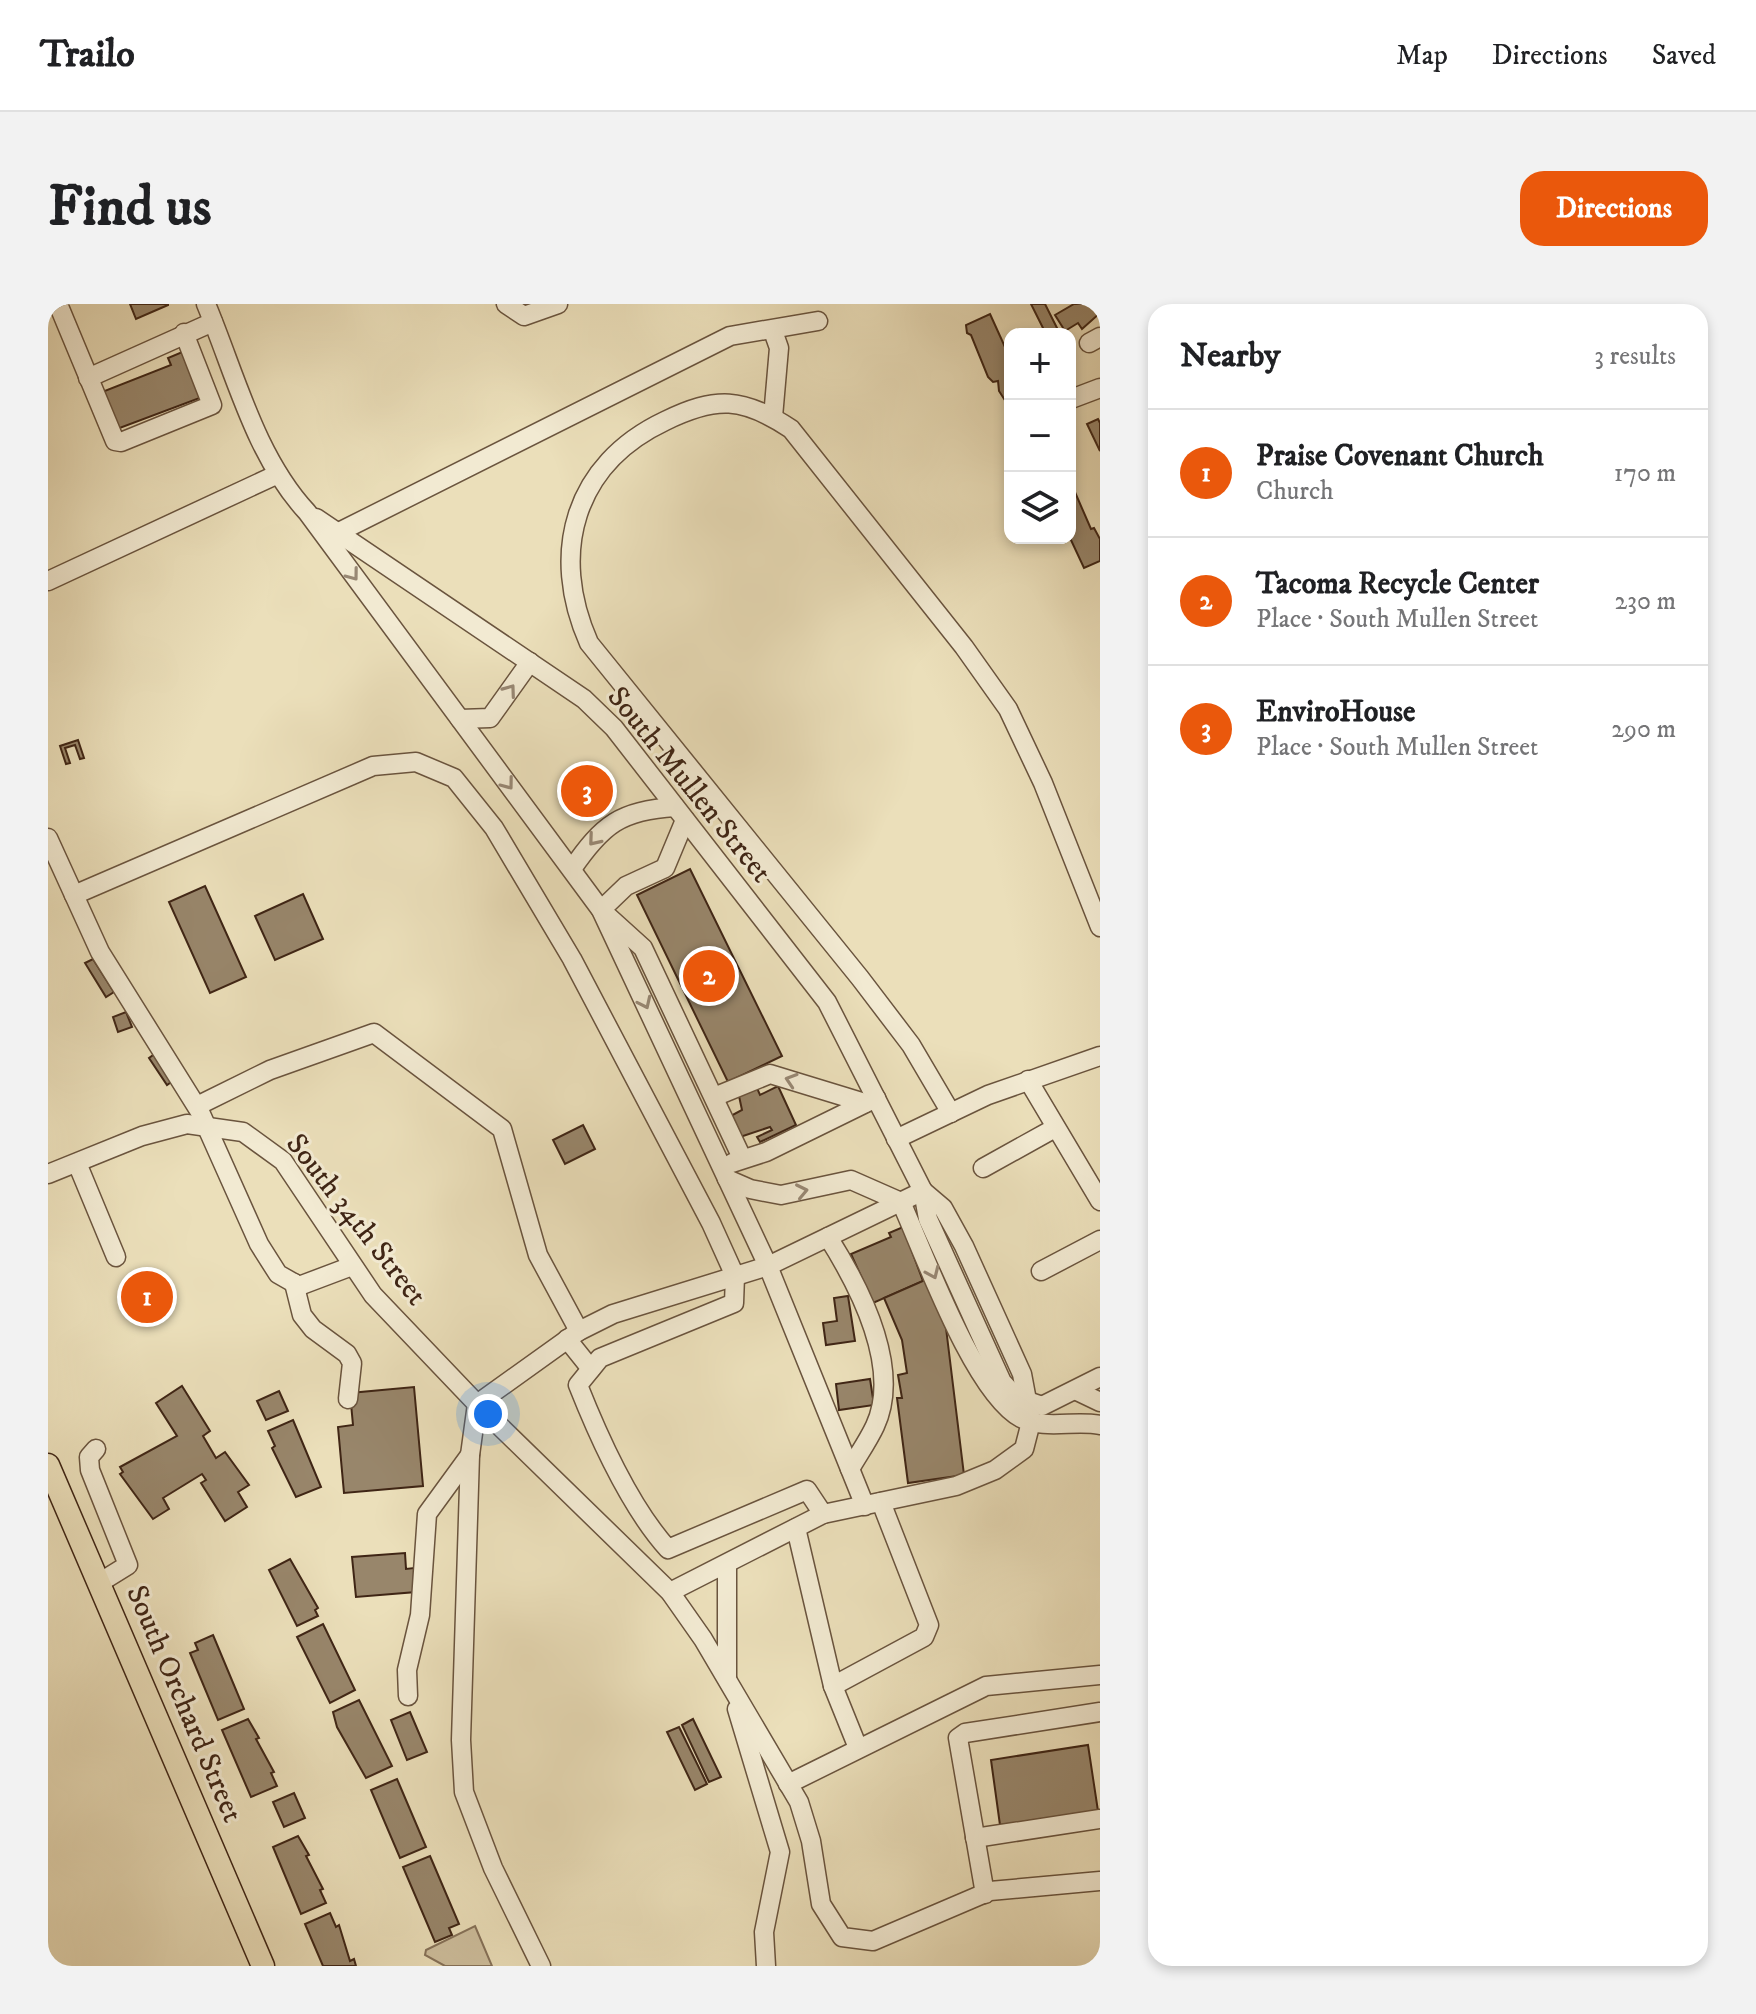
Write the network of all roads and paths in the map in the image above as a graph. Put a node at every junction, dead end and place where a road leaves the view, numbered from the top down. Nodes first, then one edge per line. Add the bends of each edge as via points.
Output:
1 (58, 304) edge
2 (206, 304) edge
3 (506, 304) edge
4 (558, 304) edge
5 (818, 321) dead end
6 (213, 322) junction
7 (773, 331) junction
8 (184, 333) junction
9 (88, 378) junction
10 (1100, 388) edge
11 (1076, 397) edge
12 (773, 417) junction
13 (278, 474) junction
14 (307, 512) junction
15 (339, 532) junction
16 (48, 581) edge
17 (530, 662) junction
18 (460, 719) junction
19 (680, 814) junction
20 (48, 838) edge
21 (572, 869) junction
22 (74, 895) junction
23 (601, 910) junction
24 (1100, 927) edge
25 (1100, 1056) edge
26 (1028, 1080) junction
27 (714, 1097) junction
28 (870, 1101) junction
29 (197, 1106) junction
30 (951, 1113) junction
31 (204, 1125) junction
32 (1055, 1128) junction
33 (896, 1139) junction
34 (742, 1158) junction
35 (77, 1163) junction
36 (983, 1168) dead end
37 (48, 1174) edge
38 (725, 1174) junction
39 (923, 1191) junction
40 (1100, 1201) edge
41 (901, 1202) junction
42 (828, 1237) junction
43 (1100, 1240) edge
44 (116, 1257) dead end
45 (352, 1266) junction
46 (768, 1266) junction
47 (1041, 1271) dead end
48 (735, 1276) junction
49 (294, 1283) junction
50 (573, 1335) junction
51 (591, 1369) junction
52 (1100, 1377) edge
53 (1077, 1391) junction
54 (348, 1399) dead end
55 (1100, 1402) edge
56 (477, 1404) junction
57 (1034, 1411) junction
58 (1100, 1425) edge
59 (96, 1449) dead end
60 (470, 1455) junction
61 (48, 1465) edge
62 (850, 1469) junction
63 (873, 1504) junction
64 (823, 1514) junction
65 (796, 1528) junction
66 (661, 1541) junction
67 (640, 1564) junction
68 (727, 1564) junction
69 (99, 1583) junction
70 (670, 1592) junction
71 (1100, 1675) edge
72 (727, 1677) junction
73 (833, 1686) junction
74 (408, 1696) dead end
75 (1100, 1712) edge
76 (858, 1748) junction
77 (788, 1784) junction
78 (1100, 1819) edge
79 (975, 1838) junction
80 (1100, 1881) edge
81 (985, 1894) junction
82 (263, 1966) edge
83 (541, 1966) edge
84 (766, 1966) edge

1 - 9 street
2 - 6 street, South Mullen Street
3 - 4 street via 524,316
5 - 7 street
6 - 8 street
6 - 13 street, South Mullen Street
7 - 12 street via 779,348
7 - 15 street via 730,336
8 - 9 street
8 - 9 street via 212,398 209,409 115,441
10 - 11 street
12 - 24 street via 791,429 862,515 1008,709
12 - 30 street via 729,404 694,407 622,446 594,475 575,520 570,566 576,614 589,643 902,1034
13 - 14 street, South Mullen Street
13 - 16 street
14 - 15 street, South Mullen Street
14 -> 18 street, South Mullen Street
15 - 17 street, South Mullen Street
18 -> 17 street via 490,718
17 - 19 street, South Mullen Street via 584,699 614,728
18 -> 21 street, South Mullen Street
19 -> 21 street via 648,809 617,820
19 - 23 street via 665,868 626,886
19 - 28 street, South Mullen Street via 827,1002
20 - 22 street
21 - 23 street, South Mullen Street
22 - 29 street via 100,952
22 - 48 street via 373,766 416,762 454,778 521,869
23 - 27 street via 643,948
23 -> 38 street, South Mullen Street
25 - 26 street
26 - 30 street
26 - 32 street
28 -> 27 street via 770,1074
27 - 34 street
28 - 33 street, South Mullen Street
28 - 34 street via 766,1152
29 - 31 street
29 - 50 street via 270,1070 374,1033 502,1129 538,1255
30 - 33 street
31 - 35 street, South 34th Street via 171,1127
31 - 45 street, South 34th Street via 243,1132 283,1161
31 - 49 street via 259,1244 278,1274
32 - 36 street
32 - 40 street
33 - 39 street, South Mullen Street
34 - 38 street
35 - 37 street, South 34th Street
35 - 44 street
38 -> 41 street via 750,1189 781,1195 851,1180
38 - 46 street, South Mullen Street
39 - 41 street
39 - 57 street, South Mullen Street via 928,1219 1002,1382
41 - 42 street
41 -> 57 street via 983,1377 1012,1412
42 - 46 street
42 - 62 street via 856,1288 884,1380 876,1424
43 - 47 street
45 - 49 street via 324,1280
45 - 56 street, South 34th Street
46 - 48 street
46 - 62 street, South Mullen Street
48 - 50 street via 613,1314
48 - 51 street via 734,1303 600,1358
49 - 54 street via 302,1315 352,1363
50 - 51 street
50 - 56 street
51 - 66 street via 578,1385 588,1410
52 - 53 street
53 - 55 street
53 - 57 street
56 - 60 street
56 - 67 street, South 34th Street
57 - 58 street
57 - 63 street via 1024,1449 995,1470 956,1486
59 - 69 street via 89,1457 90,1470 128,1565
60 - 74 street via 427,1514
60 - 83 street via 464,1792 493,1868
61 - 69 main road, South Orchard Street
62 - 63 street, South Mullen Street
63 - 64 street
63 - 73 street, South Mullen Street via 929,1625 924,1637
64 - 65 street
64 - 66 street via 807,1490 668,1549
65 - 68 street
65 - 73 street
66 - 67 street
67 - 70 street, South 34th Street
68 - 70 street
68 - 72 street
69 - 82 main road, South Orchard Street
70 - 72 street, South 34th Street
71 - 76 street via 986,1686
72 - 77 street
72 - 84 street via 780,1852 764,1932
73 - 76 street
75 - 79 street via 958,1738
76 - 77 street
77 - 81 street via 811,1841 821,1904 842,1937 873,1941
78 - 79 street
79 - 81 street
80 - 81 street

